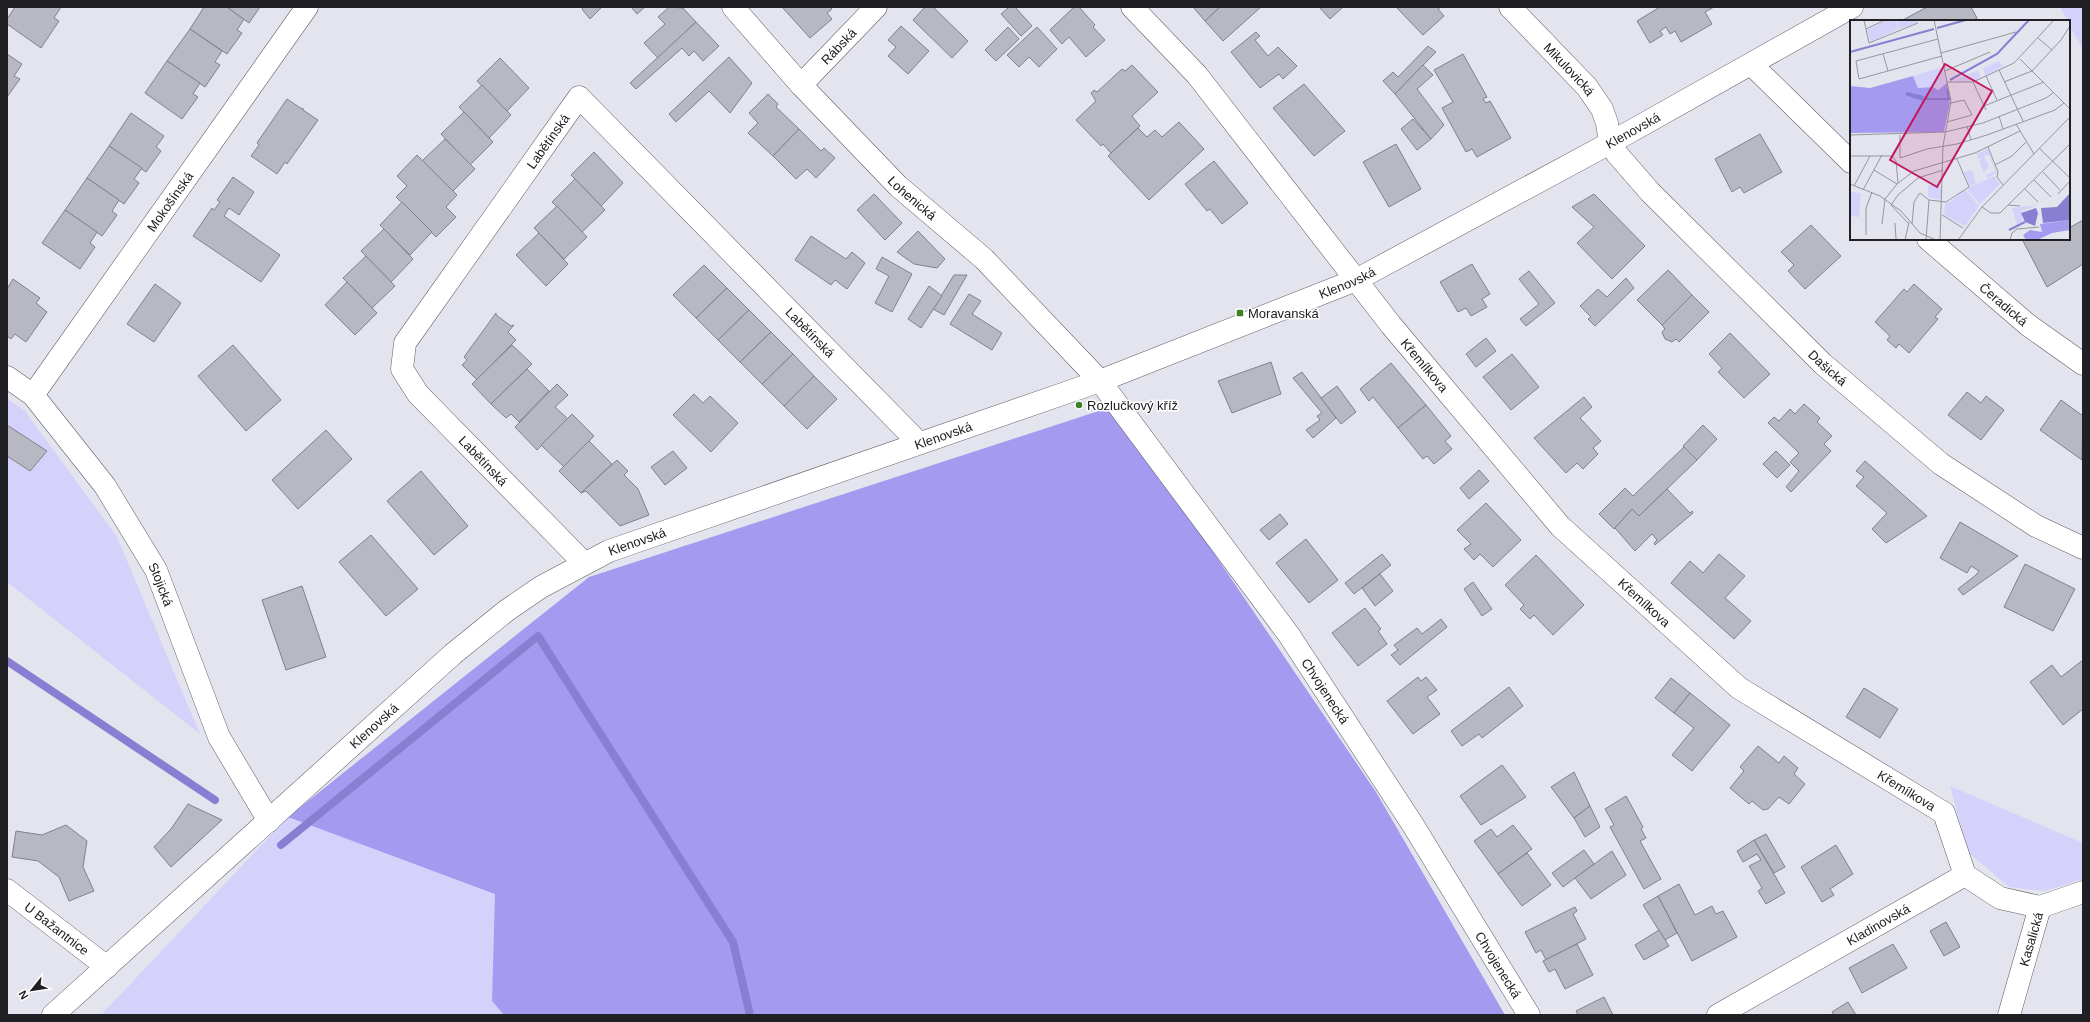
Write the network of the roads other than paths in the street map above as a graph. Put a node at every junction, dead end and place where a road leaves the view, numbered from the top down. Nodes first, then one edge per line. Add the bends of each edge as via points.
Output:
1 (307, 7) edge
2 (733, 7) edge
3 (876, 7) edge
4 (1132, 7) edge
5 (1510, 7) edge
6 (1852, 7) edge
7 (1752, 64) junction
8 (801, 85) junction
9 (1610, 143) junction
10 (1850, 161) edge
11 (1929, 240) edge
12 (1356, 280) junction
13 (2083, 364) edge
14 (7, 377) edge
15 (1100, 381) junction
16 (33, 395) junction
17 (919, 444) junction
18 (2083, 548) edge
19 (584, 563) junction
20 (269, 820) junction
21 (1965, 875) junction
22 (7, 890) edge
23 (2083, 892) edge
24 (2040, 907) junction
25 (107, 967) junction
26 (53, 1015) edge
27 (1529, 1015) edge
28 (1718, 1015) edge
29 (2009, 1015) edge

1 - 16 street, Mokošínská
2 - 8 street, Lohenická
3 - 8 street, Rábská
4 - 12 street via 1197,75
5 - 9 street, Mikulovická via 1587,87 1602,109
6 - 7 street, Klenovská
7 - 9 street, Klenovská
7 - 10 street
8 - 15 street, Lohenická via 898,186 984,259
9 - 12 street, Klenovská
9 - 18 street, Dašická via 1650,192 1823,364 1941,464 2036,526
11 - 13 street, Čeradická via 2028,326
12 - 15 street, Klenovská
12 - 21 street, Křemílkova via 1560,526 1739,688 1944,813
14 - 16 street, Stojická
15 - 17 street, Klenovská
15 - 27 street, Chvojenecká via 1289,635 1413,825
16 - 20 street, Stojická via 105,486 156,570 219,737
17 - 19 street, Klenovská via 609,551
17 - 19 street, Labětínská via 579,97 405,343 402,369 418,394
19 - 20 street, Klenovská via 541,587 488,625
20 - 25 street, Klenovská
21 - 24 street via 2000,898
21 - 28 street, Kladinovská
22 - 25 street, U Bažantnice
23 - 24 street, Kasalická
24 - 29 street, Kasalická
25 - 26 street, Klenovská

